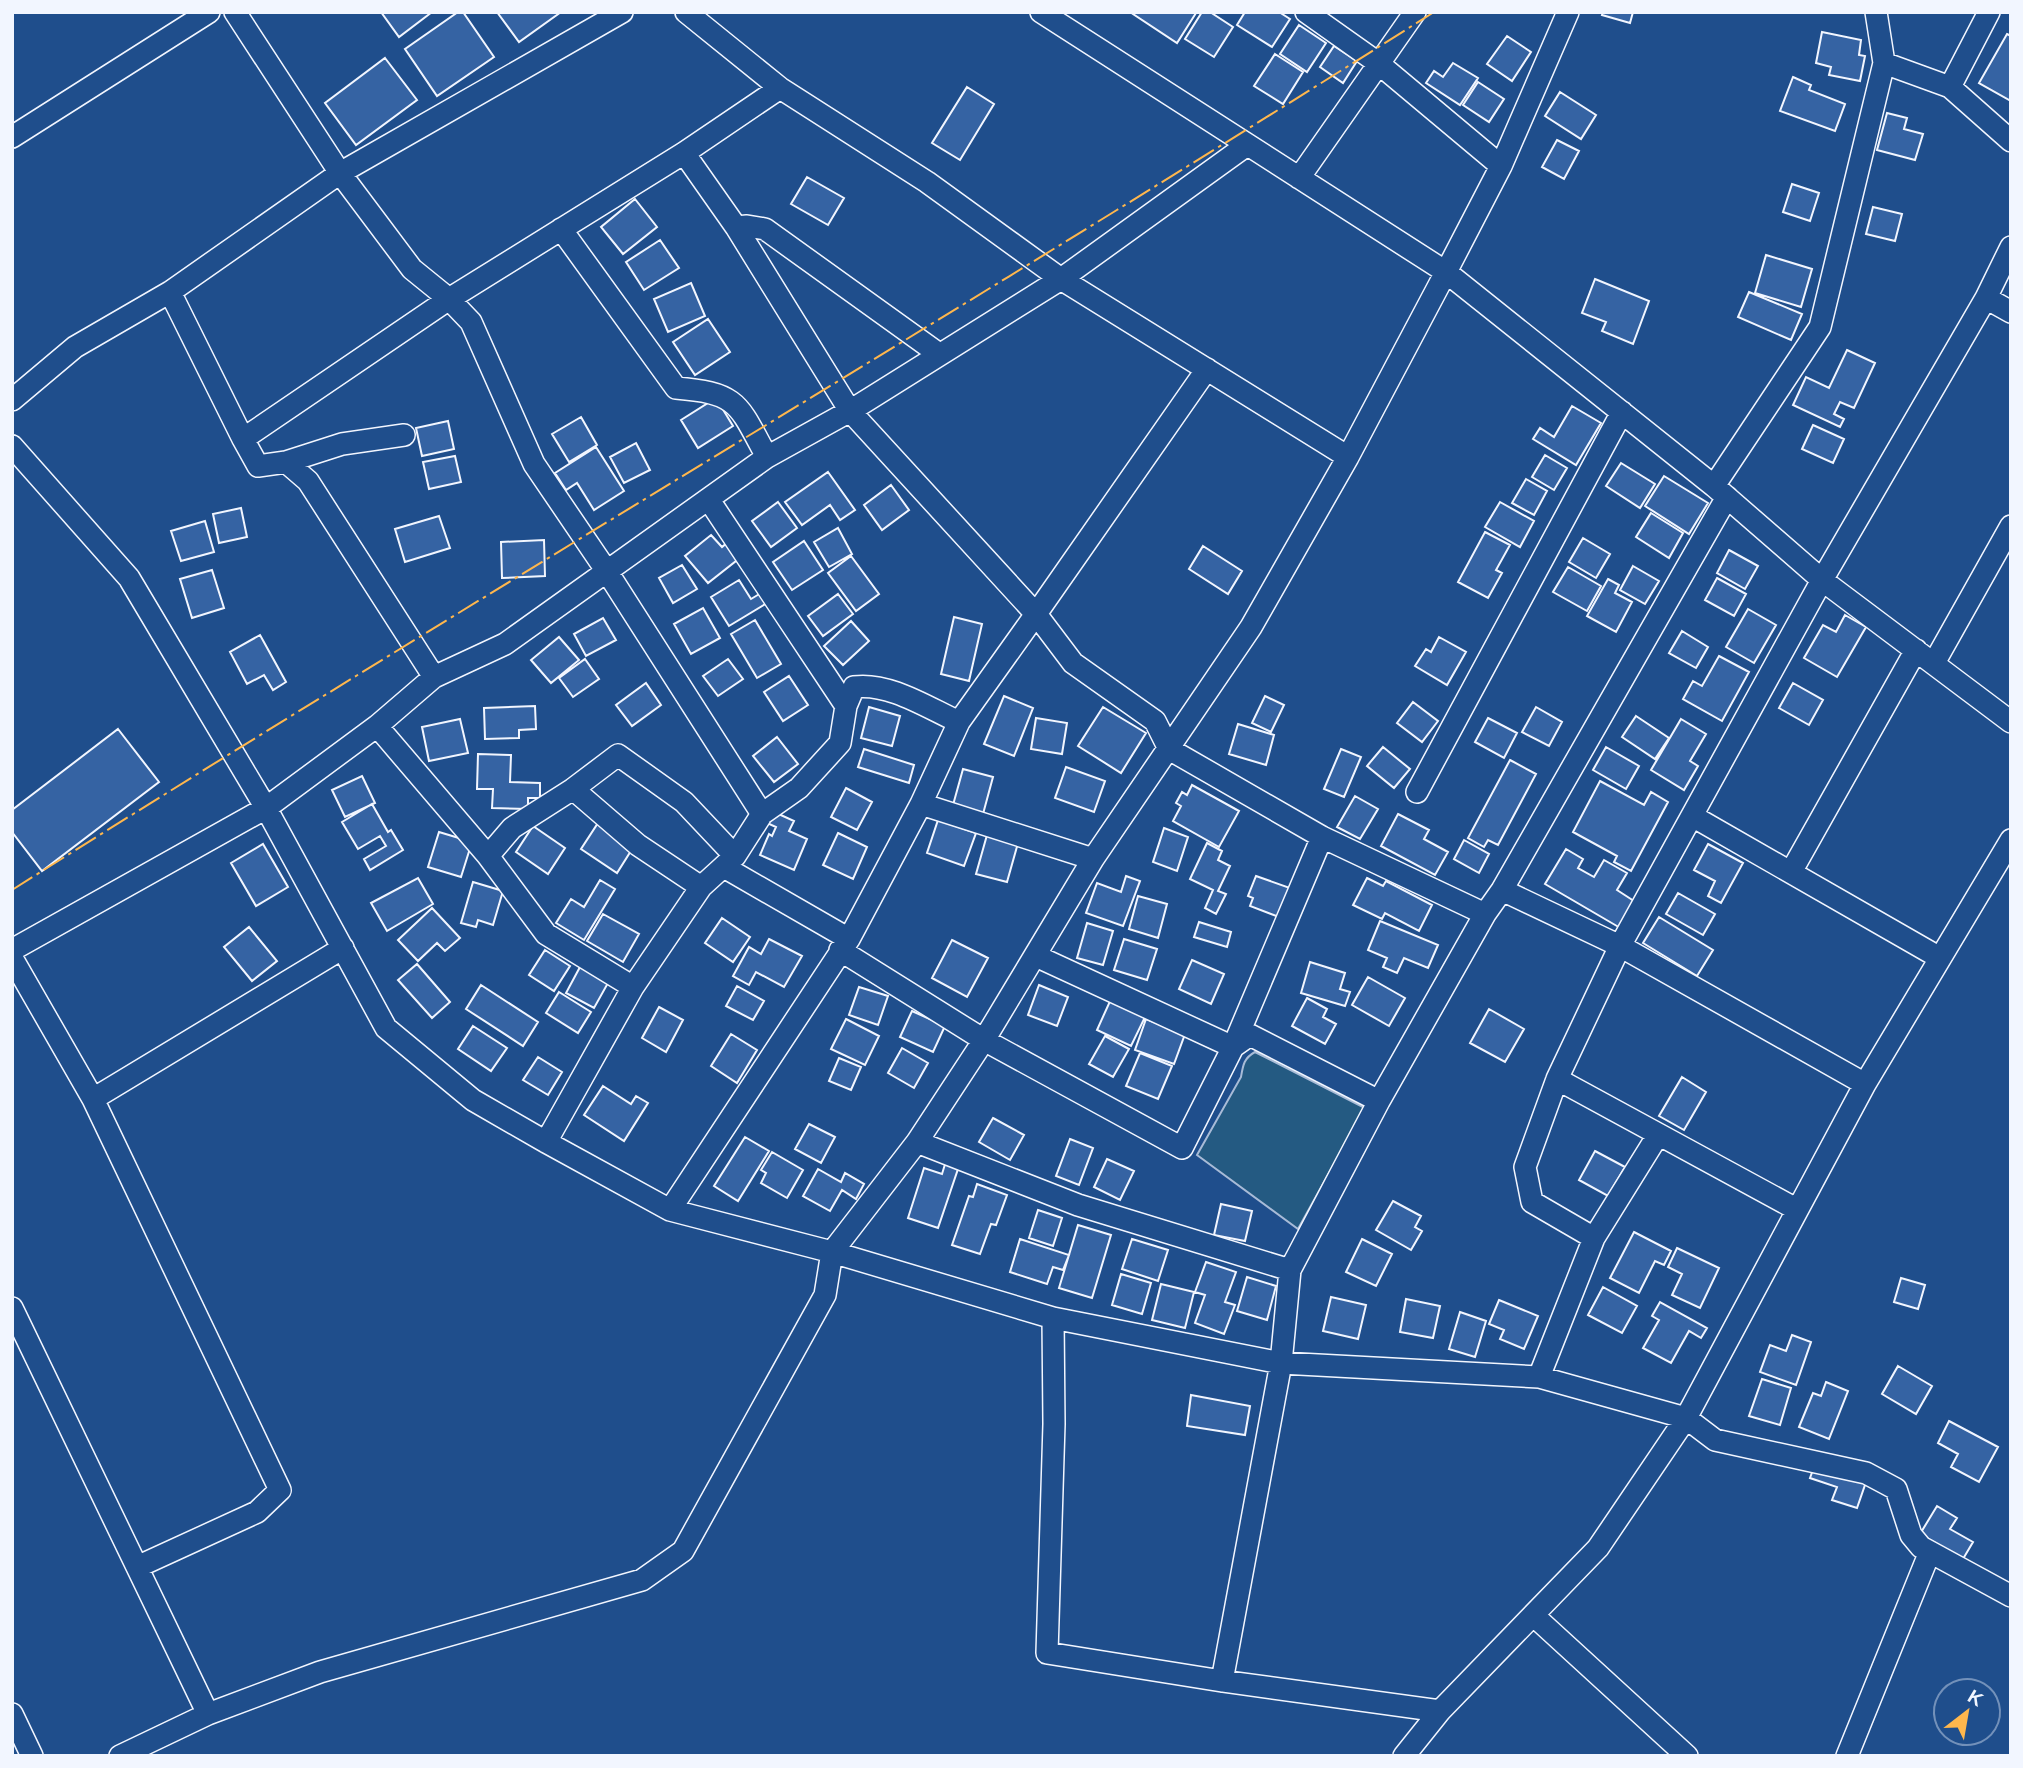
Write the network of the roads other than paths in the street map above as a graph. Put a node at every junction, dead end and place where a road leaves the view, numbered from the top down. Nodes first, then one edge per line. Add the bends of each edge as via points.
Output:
1 (209, 12) edge
2 (235, 12) edge
3 (622, 12) edge
4 (686, 12) edge
5 (1041, 12) edge
6 (1306, 12) edge
7 (1415, 12) edge
8 (1569, 12) edge
9 (1876, 12) edge
10 (1989, 12) edge
11 (1884, 62) junction
12 (1378, 63) junction
13 (1950, 87) junction
14 (779, 88) junction
15 (12, 137) edge
16 (2011, 141) edge
17 (1247, 145) junction
18 (684, 153) junction
19 (1501, 166) junction
20 (340, 173) junction
21 (1298, 178) junction
22 (736, 227) junction
23 (561, 229) junction
24 (2011, 247) edge
25 (1447, 272) junction
26 (1060, 278) junction
27 (170, 292) junction
28 (1986, 298) junction
29 (449, 299) junction
30 (2011, 312) edge
31 (939, 354) junction
32 (1207, 369) junction
33 (12, 400) edge
34 (850, 411) junction
35 (1622, 412) junction
36 (404, 435) dead end
37 (243, 439) junction
38 (12, 446) edge
39 (767, 457) junction
40 (1348, 457) junction
41 (286, 462) junction
42 (1720, 492) junction
43 (709, 500) junction
44 (2011, 526) edge
45 (606, 570) junction
46 (1822, 580) junction
47 (1036, 614) junction
48 (1916, 650) junction
49 (1934, 663) junction
50 (434, 677) junction
51 (846, 706) junction
52 (959, 722) junction
53 (2011, 722) edge
54 (377, 726) junction
55 (1169, 749) junction
56 (573, 789) junction
57 (1417, 792) dead end
58 (921, 804) junction
59 (265, 808) junction
60 (762, 814) junction
61 (1694, 817) junction
62 (1322, 837) junction
63 (2011, 840) edge
64 (488, 856) junction
65 (1093, 859) junction
66 (730, 861) junction
67 (1791, 872) junction
68 (701, 887) junction
69 (1502, 890) junction
70 (1485, 914) junction
71 (845, 945) junction
72 (1620, 946) junction
73 (343, 948) junction
74 (12, 950) edge
75 (1036, 956) junction
76 (12, 958) edge
77 (1940, 958) junction
78 (633, 987) junction
79 (984, 1040) junction
80 (1233, 1047) junction
81 (1557, 1079) junction
82 (1865, 1084) junction
83 (93, 1099) junction
84 (1379, 1101) junction
85 (1658, 1135) junction
86 (545, 1142) junction
87 (917, 1142) junction
88 (1796, 1209) junction
89 (670, 1210) junction
90 (1594, 1238) junction
91 (832, 1252) junction
92 (1290, 1270) junction
93 (12, 1308) edge
94 (1053, 1318) junction
95 (1281, 1363) junction
96 (1539, 1377) junction
97 (1686, 1418) junction
98 (1929, 1554) junction
99 (137, 1567) junction
100 (2011, 1596) edge
101 (1533, 1615) junction
102 (1222, 1681) junction
103 (1440, 1711) junction
104 (12, 1714) edge
105 (208, 1714) junction
106 (32, 1756) edge
107 (120, 1756) edge
108 (1404, 1756) edge
109 (1687, 1756) edge
110 (1847, 1756) edge

1 - 15 street
2 - 20 street
3 - 20 street
4 - 14 street
5 - 17 street
6 - 12 street
7 - 12 street
8 - 19 street
9 - 11 street
10 - 13 street
11 - 13 street
11 - 42 street via 1820,327
12 - 19 street
12 - 21 street
13 - 16 street
14 - 18 street
14 - 26 street via 927,182
17 - 21 street
17 - 26 street
18 - 22 street
18 - 23 street
19 - 25 street
20 - 27 street
20 - 29 street via 412,269
21 - 25 street
22 - 31 street via 765,229
22 - 34 street
23 - 29 street
23 - 39 street via 676,388 727,397 743,412
24 - 28 street
25 - 35 street
25 - 40 street
26 - 31 street
26 - 32 street
27 - 33 street via 75,347
27 - 37 street
28 - 30 street
28 - 46 street
29 - 37 street
29 - 45 street via 471,322 534,464
31 - 34 street
32 - 40 street
32 - 47 street
34 - 39 street
34 - 47 street
35 - 42 street
35 - 57 street
36 - 41 street via 342,444
37 - 41 street via 258,466
38 - 59 street via 129,578
39 - 43 street
40 - 55 street via 1251,627
41 - 50 street via 308,481
42 - 46 street
42 - 69 street
43 - 45 street
43 - 51 street
44 - 49 street
45 - 50 street via 505,644
45 - 60 street
46 - 48 street
46 - 61 street
47 - 52 street
47 - 55 street via 1073,663 1155,721
48 - 49 street
48 - 67 street
49 - 53 street
50 - 54 street
51 - 52 street via 854,687 869,685
51 - 60 street via 840,744 799,788
52 - 58 street
54 - 59 street
54 - 64 street
55 - 62 street
55 - 65 street
56 - 64 street via 512,828
56 - 66 street via 618,755 684,802
56 - 68 street via 638,845
58 - 65 street
58 - 71 street
59 - 73 street
59 - 74 street
60 - 66 street
61 - 67 street
61 - 72 street
62 - 70 street
62 - 80 street
63 - 77 street
64 - 78 street via 545,934
65 - 75 street
66 - 68 street
66 - 71 street
67 - 77 street
68 - 78 street
69 - 70 street
69 - 72 street
70 - 84 street
71 - 79 street
71 - 89 street
72 - 81 street
72 - 82 street
73 - 83 street
73 - 86 street via 386,1028 473,1100
75 - 79 street
75 - 80 street
76 - 83 street
77 - 82 street
78 - 86 street
79 - 80 street via 1181,1148
79 - 87 street
80 - 84 street via 1250,1035
81 - 85 street
81 - 90 street via 1525,1167 1532,1202
82 - 88 street
83 - 99 street via 279,1490 257,1511
84 - 92 street
85 - 88 street
85 - 90 street
86 - 89 street
87 - 91 street
87 - 92 street via 1078,1205
88 - 97 street
89 - 91 street
90 - 96 street
91 - 94 street
91 - 105 street via 825,1295 683,1551 642,1580 320,1672
92 - 95 street
93 - 99 street
94 - 95 street
94 - 102 street via 1047,1653
95 - 96 street
95 - 102 street
96 - 97 street
97 - 98 street via 1715,1440 1866,1473 1896,1489 1911,1535
97 - 101 street via 1598,1548
98 - 100 street
98 - 110 street
99 - 105 street
101 - 103 street
101 - 109 street
102 - 103 street
103 - 108 street
104 - 106 street
105 - 107 street

